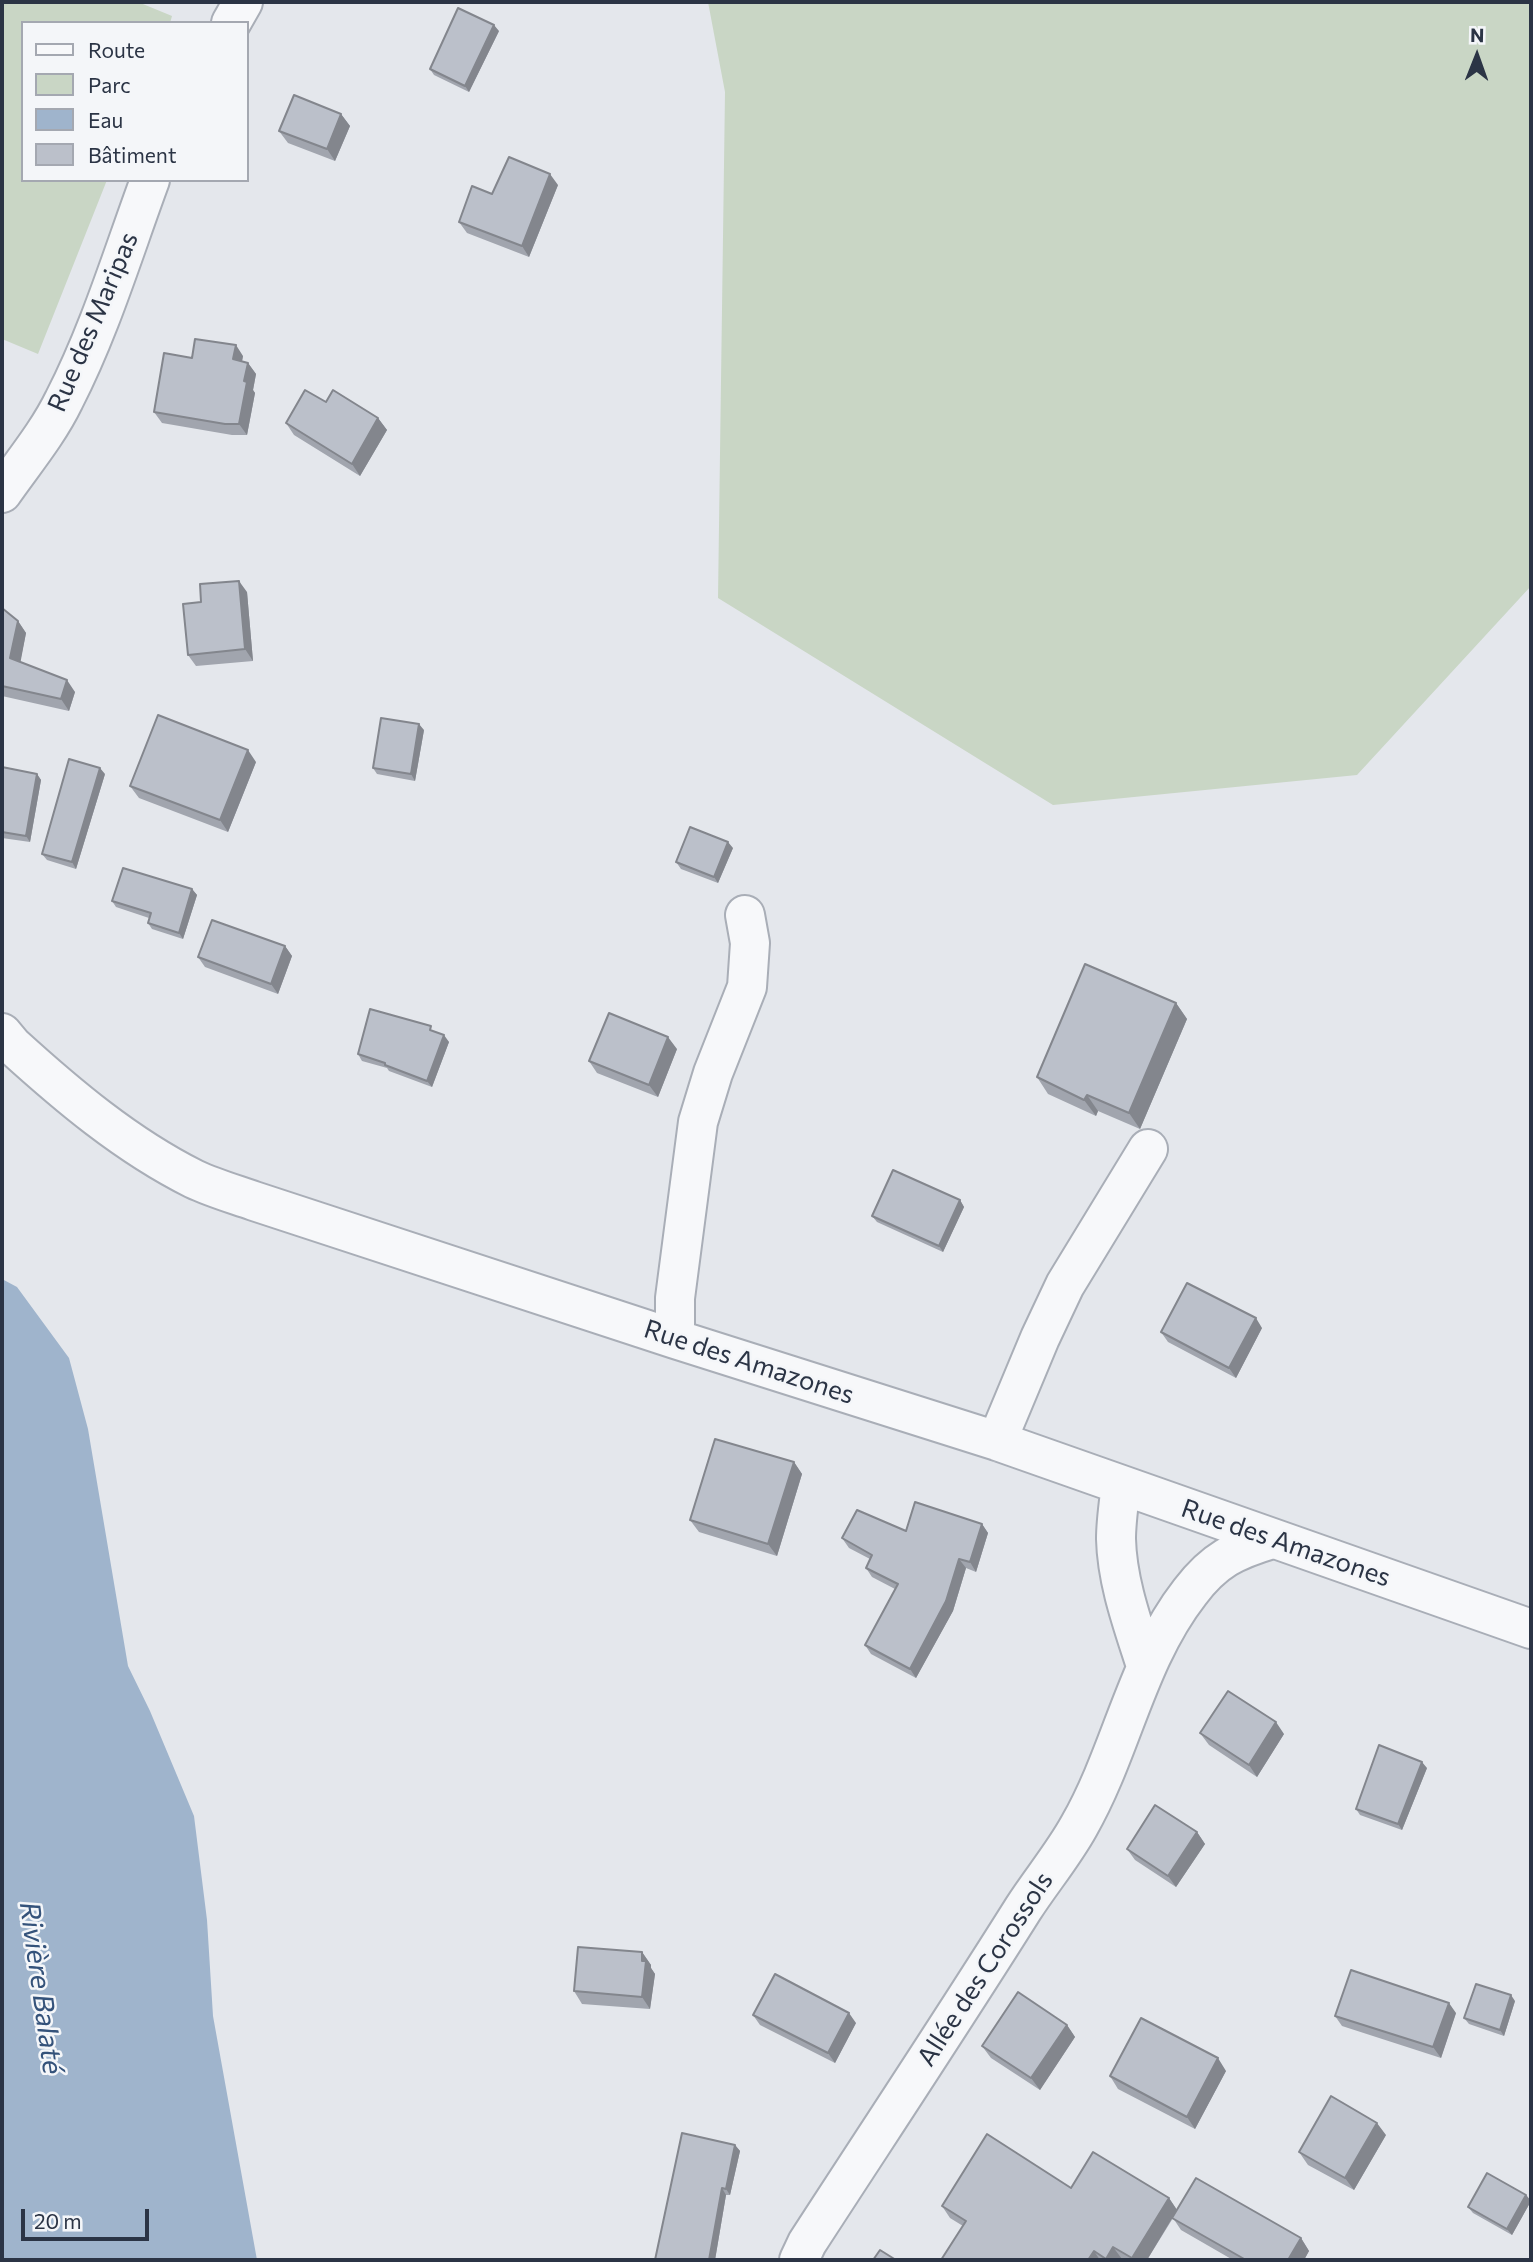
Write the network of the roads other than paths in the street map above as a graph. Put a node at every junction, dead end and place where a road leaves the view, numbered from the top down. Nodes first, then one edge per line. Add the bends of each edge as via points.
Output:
1 (243, 2) edge
2 (231, 21) edge
3 (149, 182) edge
4 (2, 493) edge
5 (745, 915) dead end
6 (2, 1033) edge
7 (1147, 1149) dead end
8 (675, 1339) junction
9 (998, 1441) junction
10 (1121, 1485) junction
11 (1272, 1539) junction
12 (1531, 1629) edge
13 (1146, 1666) junction
14 (799, 2260) edge

1 - 2 street
3 - 4 street, Rue des Maripas via 64,401
5 - 8 street via 750,943 747,987 698,1122 675,1298
6 - 8 street, Rue des Amazones via 83,1107 194,1179
7 - 9 street via 1065,1285
8 - 9 street, Rue des Amazones
9 - 10 street, Rue des Amazones
10 - 11 street, Rue des Amazones
10 - 13 street via 1118,1564
11 - 12 street, Rue des Amazones
11 - 13 street, Allée des Corossols via 1222,1558 1204,1574 1173,1615
13 - 14 street, Allée des Corossols via 1111,1762 1076,1833 1029,1899

